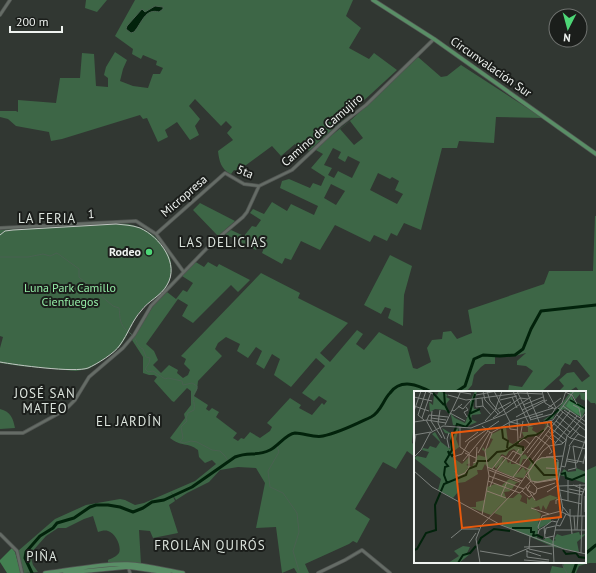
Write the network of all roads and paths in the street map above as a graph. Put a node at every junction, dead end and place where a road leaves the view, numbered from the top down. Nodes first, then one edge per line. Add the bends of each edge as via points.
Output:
1 (10, 0) edge
2 (372, 0) edge
3 (0, 15) edge
4 (434, 39) junction
5 (596, 154) edge
6 (225, 173) joint
7 (259, 186) junction
8 (0, 228) edge
9 (156, 234) junction
10 (183, 271) junction
11 (0, 433) edge
12 (0, 534) edge
13 (128, 566) junction
14 (98, 568) junction
15 (22, 573) edge
16 (45, 573) edge
17 (65, 573) edge
18 (130, 573) edge
19 (169, 573) edge
20 (183, 573) edge
21 (318, 573) edge
22 (390, 573) edge

1 - 3 street
2 - 4 main road, Circunvalación Sur
4 - 5 main road, Circunvalación Sur
4 - 7 street, Camino de Camujiro via 292,170
6 - 7 street, 5ta via 244,184
6 - 9 street, Micropresa
7 - 10 street via 247,212
8 - 9 street, 1 via 136,221
9 - 10 street
10 - 11 street via 151,306 132,338 112,359 89,377 75,400 65,410 23,433
12 - 15 street via 17,551
13 - 14 main road
13 - 18 street
13 - 19 main road
13 - 20 main road via 146,566
14 - 16 main road
14 - 17 main road
21 - 22 street via 362,550

